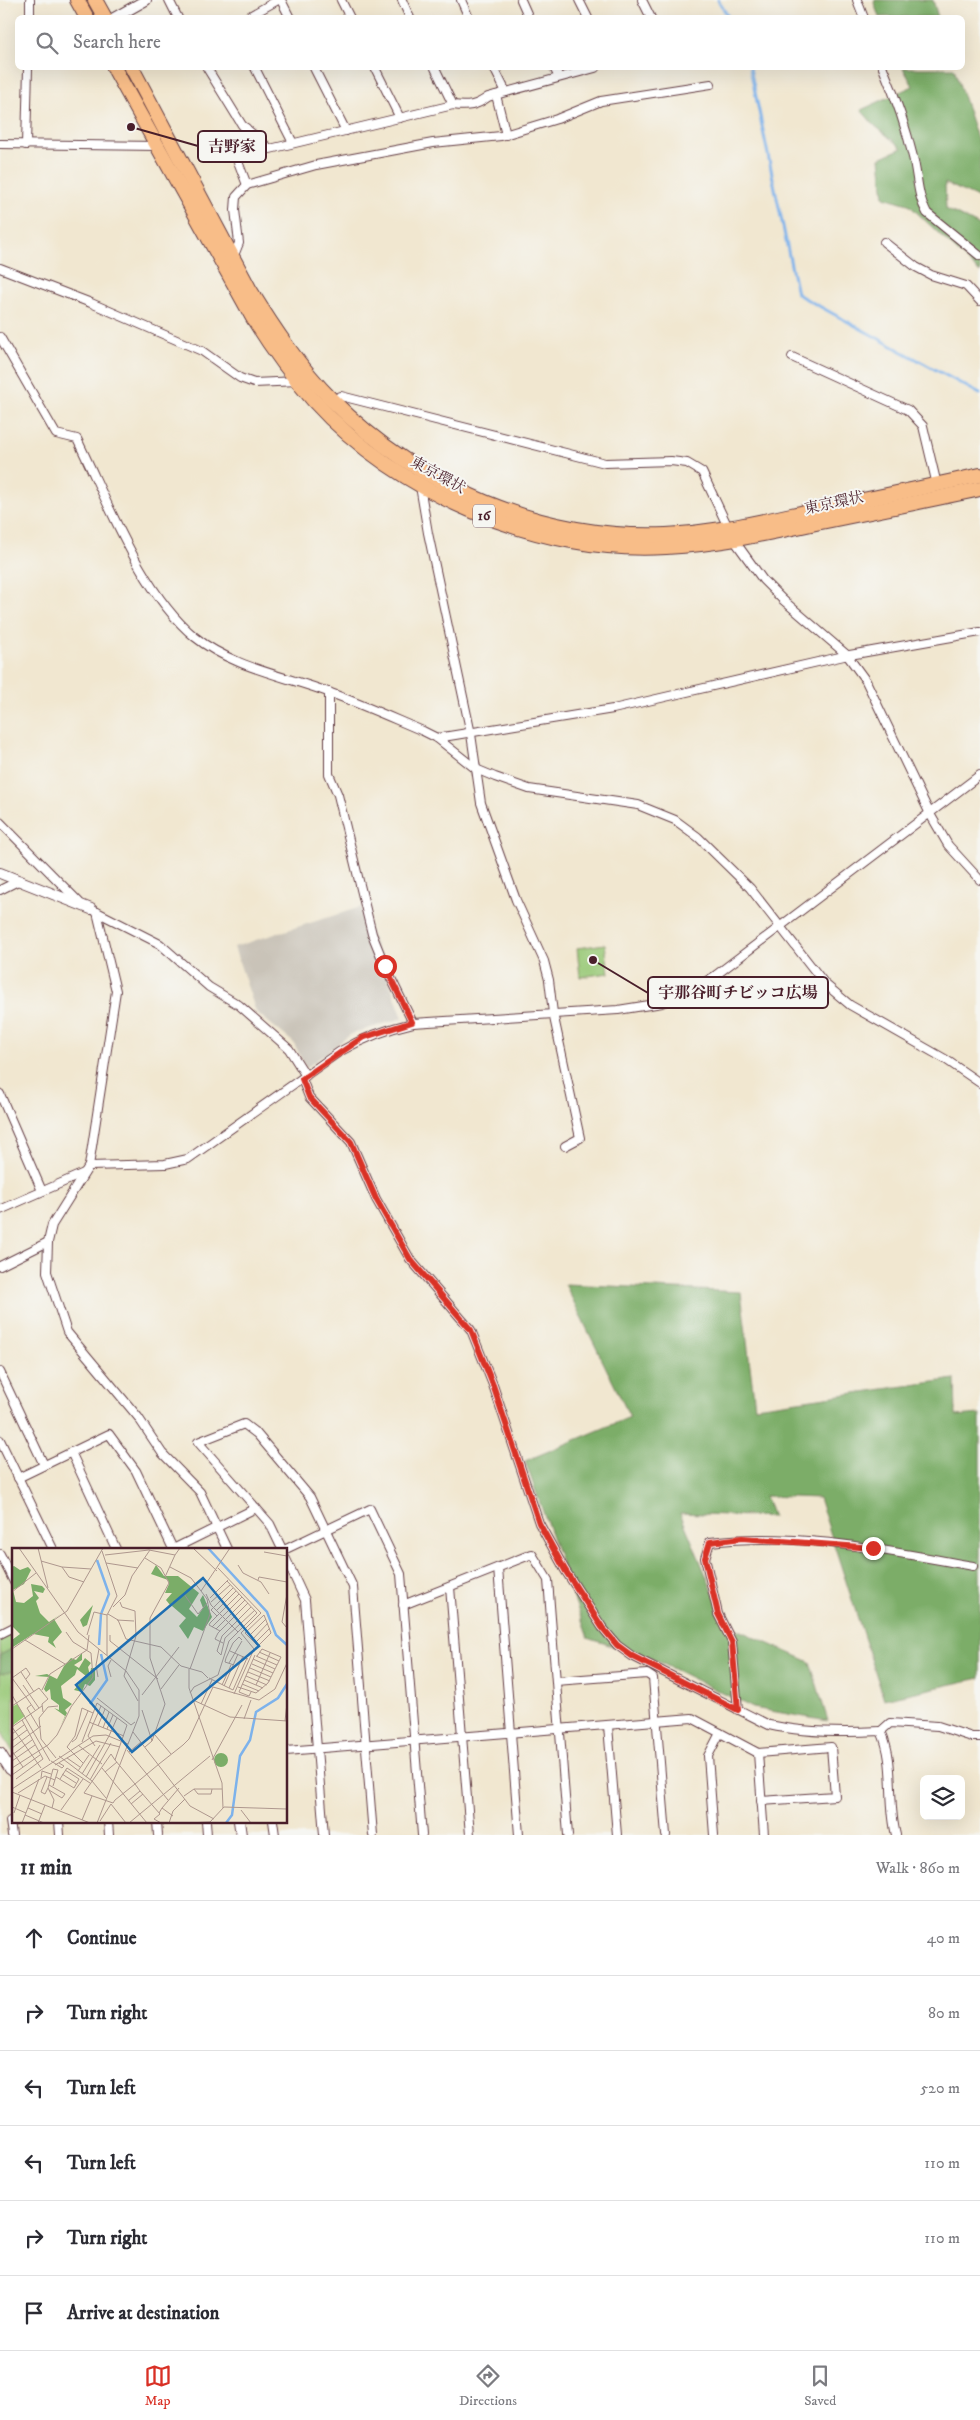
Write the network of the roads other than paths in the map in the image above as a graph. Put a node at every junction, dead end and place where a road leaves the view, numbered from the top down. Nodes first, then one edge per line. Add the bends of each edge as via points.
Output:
1 (30, 0) edge
2 (78, 0) edge
3 (95, 0) edge
4 (146, 0) edge
5 (169, 0) edge
6 (280, 0) edge
7 (341, 0) edge
8 (402, 0) edge
9 (461, 0) edge
10 (521, 0) edge
11 (580, 0) edge
12 (642, 0) edge
13 (857, 0) edge
14 (30, 15) edge
15 (86, 15) edge
16 (103, 15) edge
17 (119, 15) edge
18 (176, 15) edge
19 (252, 15) edge
20 (288, 15) edge
21 (348, 15) edge
22 (409, 15) edge
23 (468, 15) edge
24 (528, 15) edge
25 (587, 15) edge
26 (650, 15) edge
27 (863, 15) edge
28 (28, 70) edge
29 (115, 70) edge
30 (133, 70) edge
31 (208, 70) edge
32 (256, 70) edge
33 (315, 70) edge
34 (376, 70) edge
35 (436, 70) edge
36 (495, 70) edge
37 (555, 70) edge
38 (587, 70) edge
39 (883, 70) edge
40 (559, 77) junction
41 (711, 84) dead end
42 (506, 92) junction
43 (496, 94) junction
44 (453, 105) junction
45 (400, 118) junction
46 (246, 128) junction
47 (346, 131) junction
48 (506, 135) junction
49 (293, 143) junction
50 (0, 144) edge
51 (26, 144) junction
52 (158, 146) junction
53 (174, 146) junction
54 (247, 185) junction
55 (884, 242) dead end
56 (980, 256) edge
57 (233, 258) junction
58 (0, 268) edge
59 (980, 300) edge
60 (0, 337) edge
61 (792, 357) dead end
62 (298, 381) junction
63 (332, 400) junction
64 (980, 475) edge
65 (937, 485) junction
66 (420, 486) junction
67 (980, 489) edge
68 (727, 528) junction
69 (734, 540) junction
70 (980, 632) edge
71 (847, 655) junction
72 (329, 692) junction
73 (471, 734) junction
74 (437, 738) junction
75 (476, 770) junction
76 (980, 775) edge
77 (930, 814) junction
78 (0, 822) edge
79 (0, 873) edge
80 (20, 880) junction
81 (980, 880) edge
82 (0, 890) edge
83 (91, 909) junction
84 (780, 927) junction
85 (553, 1013) junction
86 (412, 1022) junction
87 (304, 1077) junction
88 (980, 1083) edge
89 (0, 1094) edge
90 (565, 1146) dead end
91 (86, 1169) junction
92 (42, 1191) junction
93 (0, 1210) edge
94 (48, 1242) junction
95 (0, 1266) edge
96 (0, 1372) edge
97 (0, 1440) edge
98 (70, 1452) junction
99 (44, 1465) junction
100 (18, 1478) junction
101 (256, 1508) junction
102 (217, 1528) junction
103 (326, 1530) junction
104 (53, 1548) edge
105 (116, 1548) edge
106 (173, 1548) edge
107 (175, 1548) edge
108 (227, 1548) edge
109 (282, 1548) edge
110 (288, 1548) edge
111 (0, 1554) edge
112 (288, 1563) edge
113 (973, 1566) dead end
114 (498, 1568) junction
115 (12, 1578) edge
116 (450, 1587) junction
117 (403, 1605) junction
118 (12, 1628) edge
119 (0, 1634) edge
120 (556, 1681) junction
121 (738, 1710) junction
122 (657, 1722) junction
123 (608, 1726) junction
124 (559, 1730) junction
125 (881, 1731) junction
126 (511, 1733) junction
127 (720, 1733) junction
128 (980, 1737) edge
129 (463, 1738) junction
130 (414, 1742) junction
131 (365, 1745) junction
132 (317, 1749) junction
133 (288, 1751) edge
134 (0, 1753) edge
135 (758, 1753) junction
136 (12, 1770) edge
137 (761, 1801) junction
138 (12, 1820) edge
139 (59, 1822) edge
140 (108, 1822) edge
141 (157, 1822) edge
142 (206, 1822) edge
143 (239, 1822) edge
144 (273, 1822) edge
145 (12, 1835) edge
146 (60, 1835) edge
147 (110, 1835) edge
148 (158, 1835) edge
149 (207, 1835) edge
150 (241, 1835) edge
151 (274, 1835) edge
152 (324, 1835) edge
153 (372, 1835) edge
154 (422, 1835) edge
155 (470, 1835) edge
156 (520, 1835) edge
157 (568, 1835) edge
158 (617, 1835) edge
159 (666, 1835) edge
160 (714, 1835) edge
161 (764, 1835) edge
162 (896, 1835) edge

1 - 14 street
2 - 15 highway
3 - 16 highway
4 - 17 street
5 - 18 street
6 - 19 street
6 - 20 street
7 - 21 street
8 - 22 street
9 - 23 street
10 - 24 street
11 - 25 street
12 - 26 street
13 - 27 street
28 - 51 street
29 - 52 highway, 東京環状 / 16
30 - 53 highway, 東京環状 / 16
31 - 46 street
32 - 49 street
33 - 47 street
34 - 45 street
35 - 44 street
36 - 42 street
37 - 40 street
38 - 40 street
39 - 56 street via 914,157 921,204 927,213
40 - 42 street
41 - 48 street via 601,101
42 - 43 street
43 - 44 street via 477,104
43 - 48 street
44 - 45 street
45 - 47 street
46 - 49 street via 270,149
46 - 54 street via 232,146
47 - 49 street
48 - 54 street via 433,142 326,163
50 - 51 street
51 - 52 street
52 - 53 street
52 - 62 highway, 東京環状 / 16 via 253,318 272,349
53 - 57 highway, 東京環状 / 16
54 - 57 street via 236,196 234,210 240,243
55 - 59 street via 924,272 962,284
57 - 63 highway, 東京環状 / 16 via 267,317 311,378
58 - 62 street via 202,351 240,378 254,383
60 - 72 street via 56,434 77,439 139,565 177,619 196,638 244,664
61 - 65 street via 908,410 923,426
62 - 66 highway, 東京環状 / 16 via 314,401 359,442
63 - 68 highway, 東京環状 / 16 via 402,460 486,502 528,517 581,530 625,534 666,535
63 - 68 street via 341,396 605,463 687,463 702,472 708,481
64 - 65 highway, 東京環状 / 16
65 - 68 highway, 東京環状 / 16
66 - 69 highway, 東京環状 / 16 via 480,514 532,532 584,543 664,548
66 - 73 street
67 - 69 highway, 東京環状 / 16
68 - 69 street
69 - 71 street via 763,580
70 - 71 street
71 - 73 street via 613,709
71 - 77 street via 875,697
72 - 74 street
72 - 86 street via 329,774 338,795 372,934
73 - 74 street
73 - 75 street
74 - 75 street
75 - 84 street via 530,789 638,805 675,820 698,837 750,888
75 - 85 street via 481,803 516,900 544,960
76 - 77 street
77 - 81 street via 948,845
77 - 84 street
78 - 83 street
79 - 80 street
80 - 82 street
80 - 83 street
83 - 87 street via 160,944 209,987 239,1005 289,1049
83 - 91 street via 116,991
84 - 85 street via 716,975 691,991 662,1003 618,1010
84 - 88 street via 824,984 850,1005 945,1059
85 - 86 street
85 - 90 street via 580,1138
86 - 87 street via 362,1038
87 - 91 street via 188,1159 165,1164
87 - 121 street via 309,1097 351,1142 376,1199 410,1259 471,1330 539,1523 602,1627 617,1645 632,1656
89 - 92 street
91 - 92 street
91 - 94 street via 52,1225
92 - 93 street
94 - 95 street
94 - 102 street via 47,1272 67,1332 138,1417 162,1453 200,1492
96 - 99 street
97 - 100 street
98 - 99 street
98 - 105 street
98 - 106 street via 109,1434 136,1470
99 - 100 street
100 - 104 street
101 - 102 street
101 - 103 street via 198,1442 244,1424 257,1434 310,1497
101 - 109 street via 270,1524
102 - 107 street
102 - 108 street
103 - 110 street
103 - 117 street via 370,1509 401,1574
103 - 131 street via 353,1587
111 - 115 street
112 - 132 street via 305,1600
113 - 121 street via 873,1548 822,1543 742,1538 710,1542 705,1558 718,1614 732,1642
114 - 116 street
114 - 120 street via 532,1554 548,1580
114 - 126 street
116 - 117 street
116 - 129 street
117 - 130 street
118 - 119 street
120 - 122 street via 647,1674 653,1678
120 - 124 street
121 - 125 street via 769,1725 788,1729
122 - 123 street
122 - 127 street via 692,1718
122 - 159 street
123 - 124 street
123 - 158 street
124 - 126 street
124 - 157 street
125 - 128 street via 890,1723 938,1726
125 - 162 street via 889,1751 892,1818
126 - 129 street
126 - 156 street
127 - 135 street
127 - 160 street via 708,1756
129 - 130 street
129 - 155 street
130 - 131 street
130 - 154 street
131 - 132 street
131 - 153 street
132 - 133 street
132 - 152 street
134 - 136 street
135 - 137 street
135 - 137 street via 832,1747 835,1796
137 - 161 street
138 - 145 street
139 - 146 street
140 - 147 street
141 - 148 street
142 - 149 street
143 - 150 street
144 - 151 street

